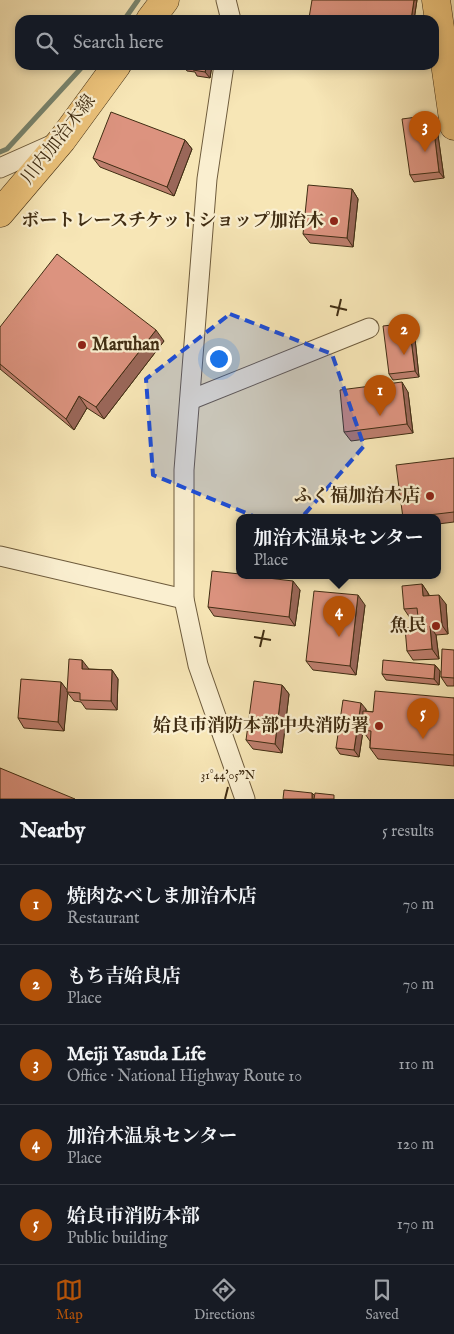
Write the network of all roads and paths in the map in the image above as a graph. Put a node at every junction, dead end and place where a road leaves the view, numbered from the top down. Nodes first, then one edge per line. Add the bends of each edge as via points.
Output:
1 (165, 0) edge
2 (226, 0) edge
3 (436, 0) edge
4 (154, 15) edge
5 (230, 15) edge
6 (438, 15) edge
7 (439, 21) edge
8 (113, 70) edge
9 (223, 70) edge
10 (454, 126) edge
11 (62, 140) junction
12 (0, 168) edge
13 (0, 213) edge
14 (369, 328) dead end
15 (190, 400) junction
16 (0, 556) edge
17 (184, 599) junction
18 (245, 799) edge

1 - 4 main road
2 - 5 street
3 - 6 main road
7 - 10 main road
8 - 11 main road, 川内加治木線
9 - 15 street via 207,180
11 - 12 street
11 - 13 main road, 川内加治木線
14 - 15 street
15 - 17 street via 184,470
16 - 17 street
17 - 18 street via 198,665

